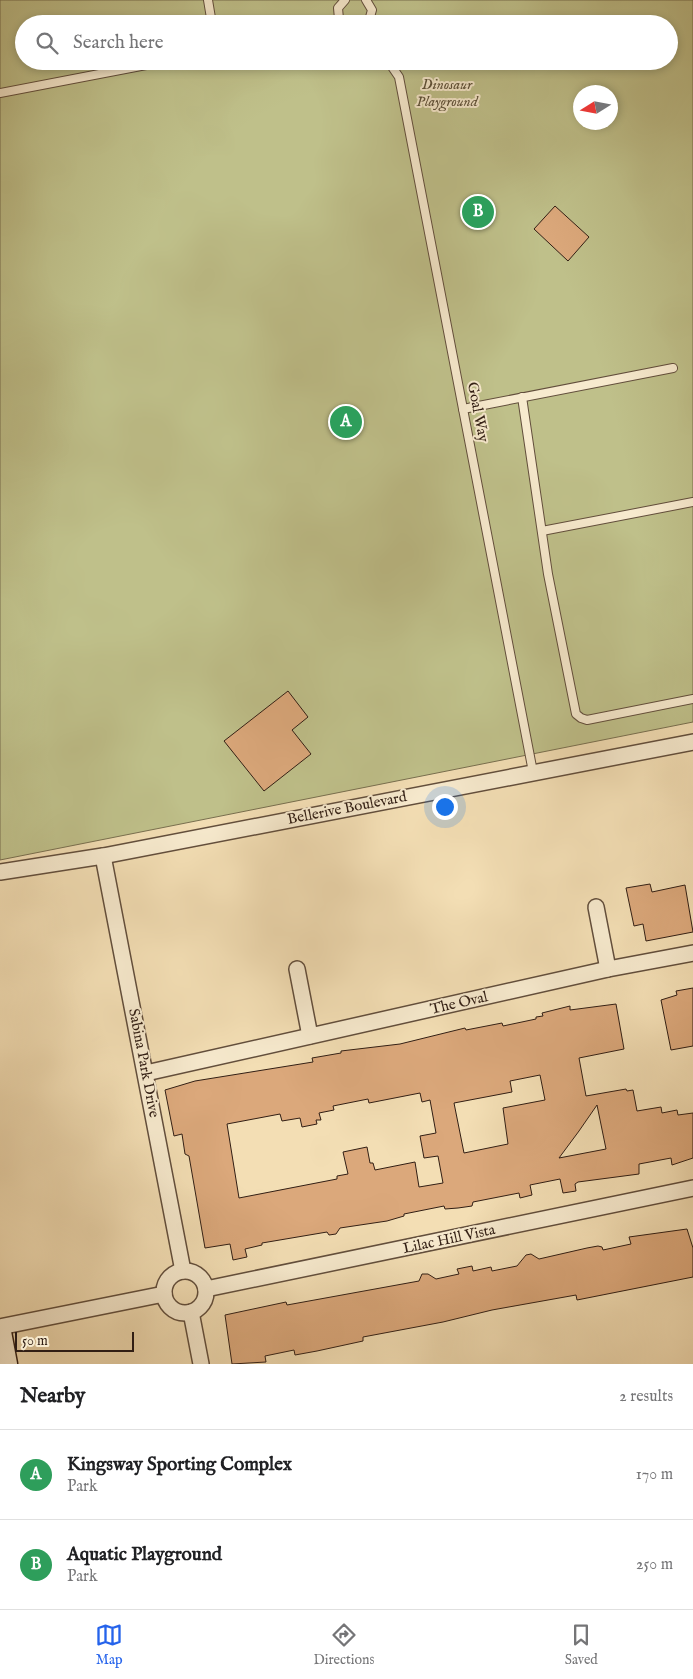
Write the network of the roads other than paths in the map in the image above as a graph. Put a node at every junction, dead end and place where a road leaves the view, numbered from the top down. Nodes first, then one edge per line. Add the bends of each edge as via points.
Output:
1 (208, 0) edge
2 (342, 1) edge
3 (370, 1) edge
4 (210, 15) edge
5 (339, 15) edge
6 (372, 15) edge
7 (120, 70) edge
8 (394, 70) edge
9 (0, 93) edge
10 (672, 368) dead end
11 (522, 398) junction
12 (463, 409) junction
13 (693, 502) edge
14 (542, 531) junction
15 (693, 699) edge
16 (693, 742) edge
17 (533, 772) junction
18 (104, 856) junction
19 (0, 872) edge
20 (596, 907) dead end
21 (693, 953) edge
22 (296, 969) dead end
23 (608, 969) junction
24 (310, 1036) junction
25 (146, 1073) junction
26 (693, 1188) edge
27 (183, 1270) junction
28 (206, 1289) junction
29 (164, 1294) junction
30 (191, 1312) junction
31 (0, 1327) edge
32 (0, 1332) edge
33 (6, 1364) edge
34 (201, 1364) edge

1 - 4 lane
2 - 5 lane
3 - 6 lane
7 - 9 lane
8 - 12 lane, Goal Way via 399,77
10 - 11 lane
11 - 12 lane
11 - 14 lane
12 - 17 lane, Goal Way
13 - 14 lane
14 - 15 lane via 576,714 587,720
16 - 17 street, Bellerive Boulevard
17 - 18 street, Bellerive Boulevard
18 - 19 street, Bellerive Boulevard
18 - 25 street, Sabina Park Drive
20 - 23 street
21 - 23 street, The Oval
22 - 24 street
23 - 24 street, The Oval
24 - 25 street, The Oval
25 - 27 street, Sabina Park Drive
26 - 28 street, Lilac Hill Vista
27 - 28 street via 197,1274
27 - 29 street via 167,1280
28 - 30 street via 202,1304
29 - 30 street via 170,1307 184,1313
29 - 31 street
30 - 34 street
32 - 33 main road

